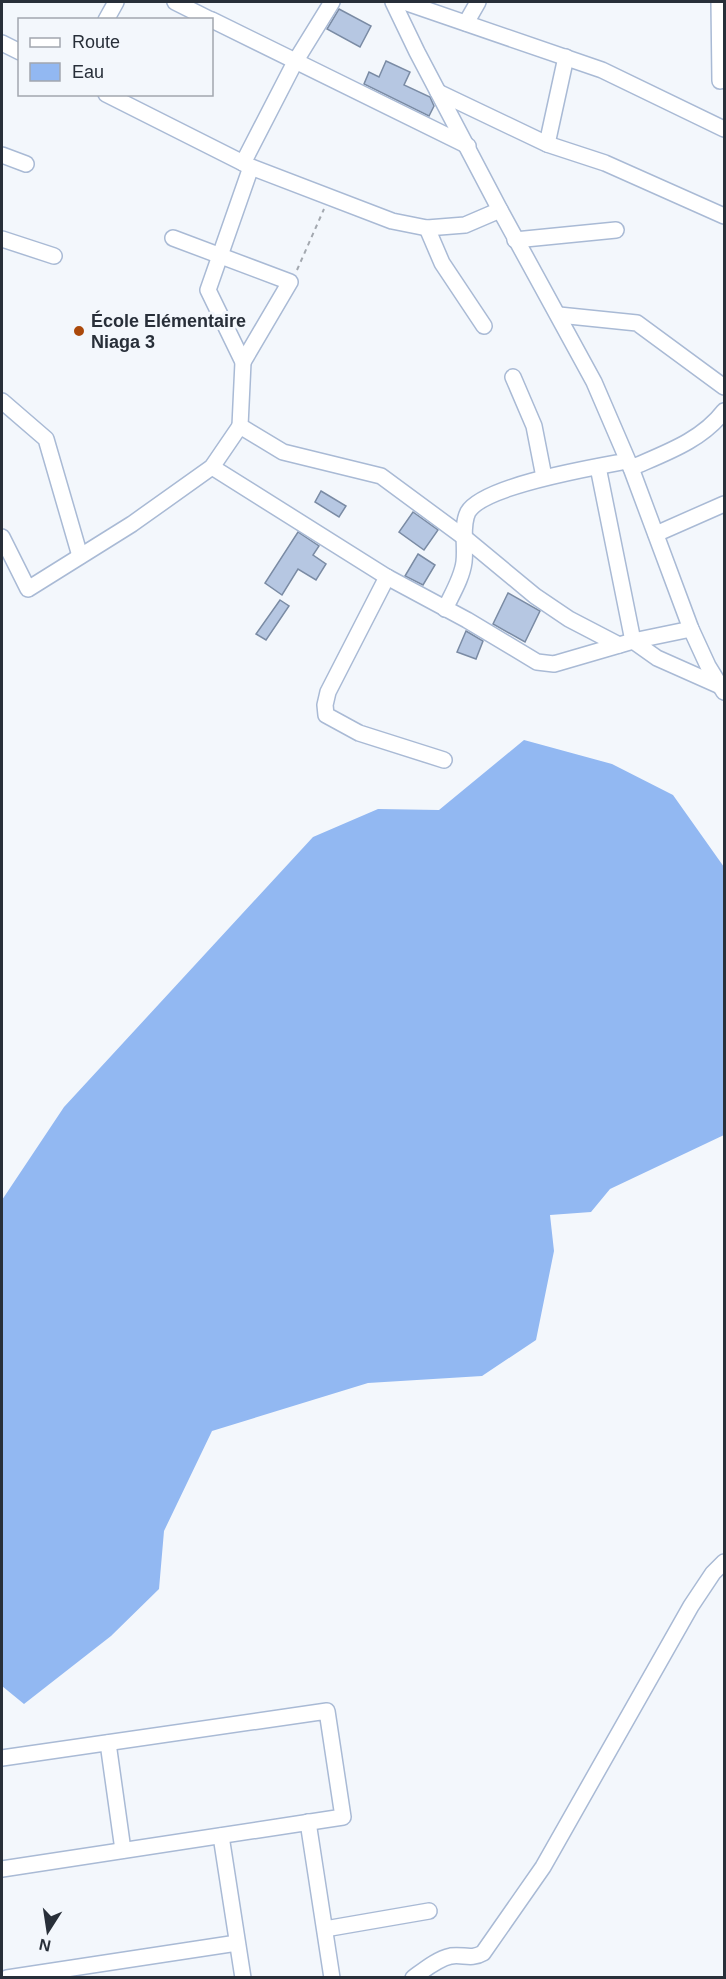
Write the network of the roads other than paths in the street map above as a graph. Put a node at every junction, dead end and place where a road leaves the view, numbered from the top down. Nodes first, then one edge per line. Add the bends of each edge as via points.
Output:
1 (116, 2) edge
2 (175, 2) edge
3 (332, 2) edge
4 (393, 2) edge
5 (404, 2) edge
6 (478, 2) edge
7 (719, 2) edge
8 (107, 18) edge
9 (207, 18) edge
10 (213, 21) edge
11 (466, 22) junction
12 (2, 43) edge
13 (18, 51) edge
14 (566, 57) junction
15 (295, 62) junction
16 (720, 81) dead end
17 (438, 92) junction
18 (110, 96) edge
19 (724, 129) edge
20 (547, 144) junction
21 (468, 147) junction
22 (2, 155) edge
23 (26, 164) dead end
24 (247, 165) junction
25 (500, 210) junction
26 (724, 216) edge
27 (427, 228) junction
28 (616, 230) dead end
29 (2, 238) edge
30 (173, 238) dead end
31 (515, 240) junction
32 (54, 256) dead end
33 (219, 256) junction
34 (559, 315) junction
35 (484, 326) dead end
36 (243, 362) junction
37 (513, 377) dead end
38 (724, 387) edge
39 (2, 401) edge
40 (724, 411) edge
41 (240, 426) junction
42 (629, 464) junction
43 (598, 466) junction
44 (212, 467) junction
45 (544, 477) junction
46 (724, 504) edge
47 (656, 534) junction
48 (2, 537) edge
49 (465, 538) junction
50 (80, 556) junction
51 (387, 577) junction
52 (445, 609) junction
53 (691, 629) junction
54 (626, 643) junction
55 (722, 689) edge
56 (444, 760) dead end
57 (724, 1562) edge
58 (108, 1743) junction
59 (2, 1758) edge
60 (308, 1822) junction
61 (220, 1836) junction
62 (123, 1850) junction
63 (2, 1869) edge
64 (429, 1911) dead end
65 (325, 1929) junction
66 (237, 1943) junction
67 (7, 1977) edge
68 (243, 1977) edge
69 (332, 1977) edge
70 (413, 1977) edge

1 - 8 street
2 - 9 street
3 - 15 street
4 - 17 street
5 - 11 street
6 - 11 street
7 - 16 street
10 - 15 street
11 - 14 street
12 - 13 street
14 - 19 street via 602,70
14 - 20 street
15 - 21 street
15 - 24 street
17 - 20 street
17 - 21 street
18 - 24 street
20 - 26 street via 605,163
21 - 25 street
22 - 23 street
24 - 27 street via 392,221
24 - 33 street
25 - 27 street via 465,225
25 - 31 street
27 - 35 street via 442,263
28 - 31 street
29 - 32 street
30 - 33 street
31 - 34 street
33 - 36 street via 208,290
33 - 36 street via 290,282
34 - 38 street via 637,322
34 - 42 street via 594,382
36 - 41 street
37 - 45 street via 534,426
39 - 50 street via 46,439
40 - 42 street via 715,424 697,437
41 - 44 street
41 - 49 street via 283,452 381,476
42 - 43 street
42 - 47 street
43 - 45 street
43 - 54 street
44 - 50 street
44 - 51 street
45 - 49 street via 506,489 475,506 468,512
46 - 47 street
47 - 53 street
48 - 50 street via 27,590
49 - 52 street via 462,571
49 - 54 street via 569,619
51 - 52 street
51 - 56 street via 328,692 326,715 359,733
52 - 54 street via 546,664
53 - 54 street
53 - 55 street
54 - 55 street
57 - 70 street via 691,1605 543,1867 483,1953 473,1959 453,1955
58 - 59 street
58 - 60 street via 327,1711 343,1817
58 - 62 street
60 - 61 street
60 - 65 street
61 - 62 street
61 - 66 street
62 - 63 street
64 - 65 street
65 - 69 street
66 - 67 street
66 - 68 street

